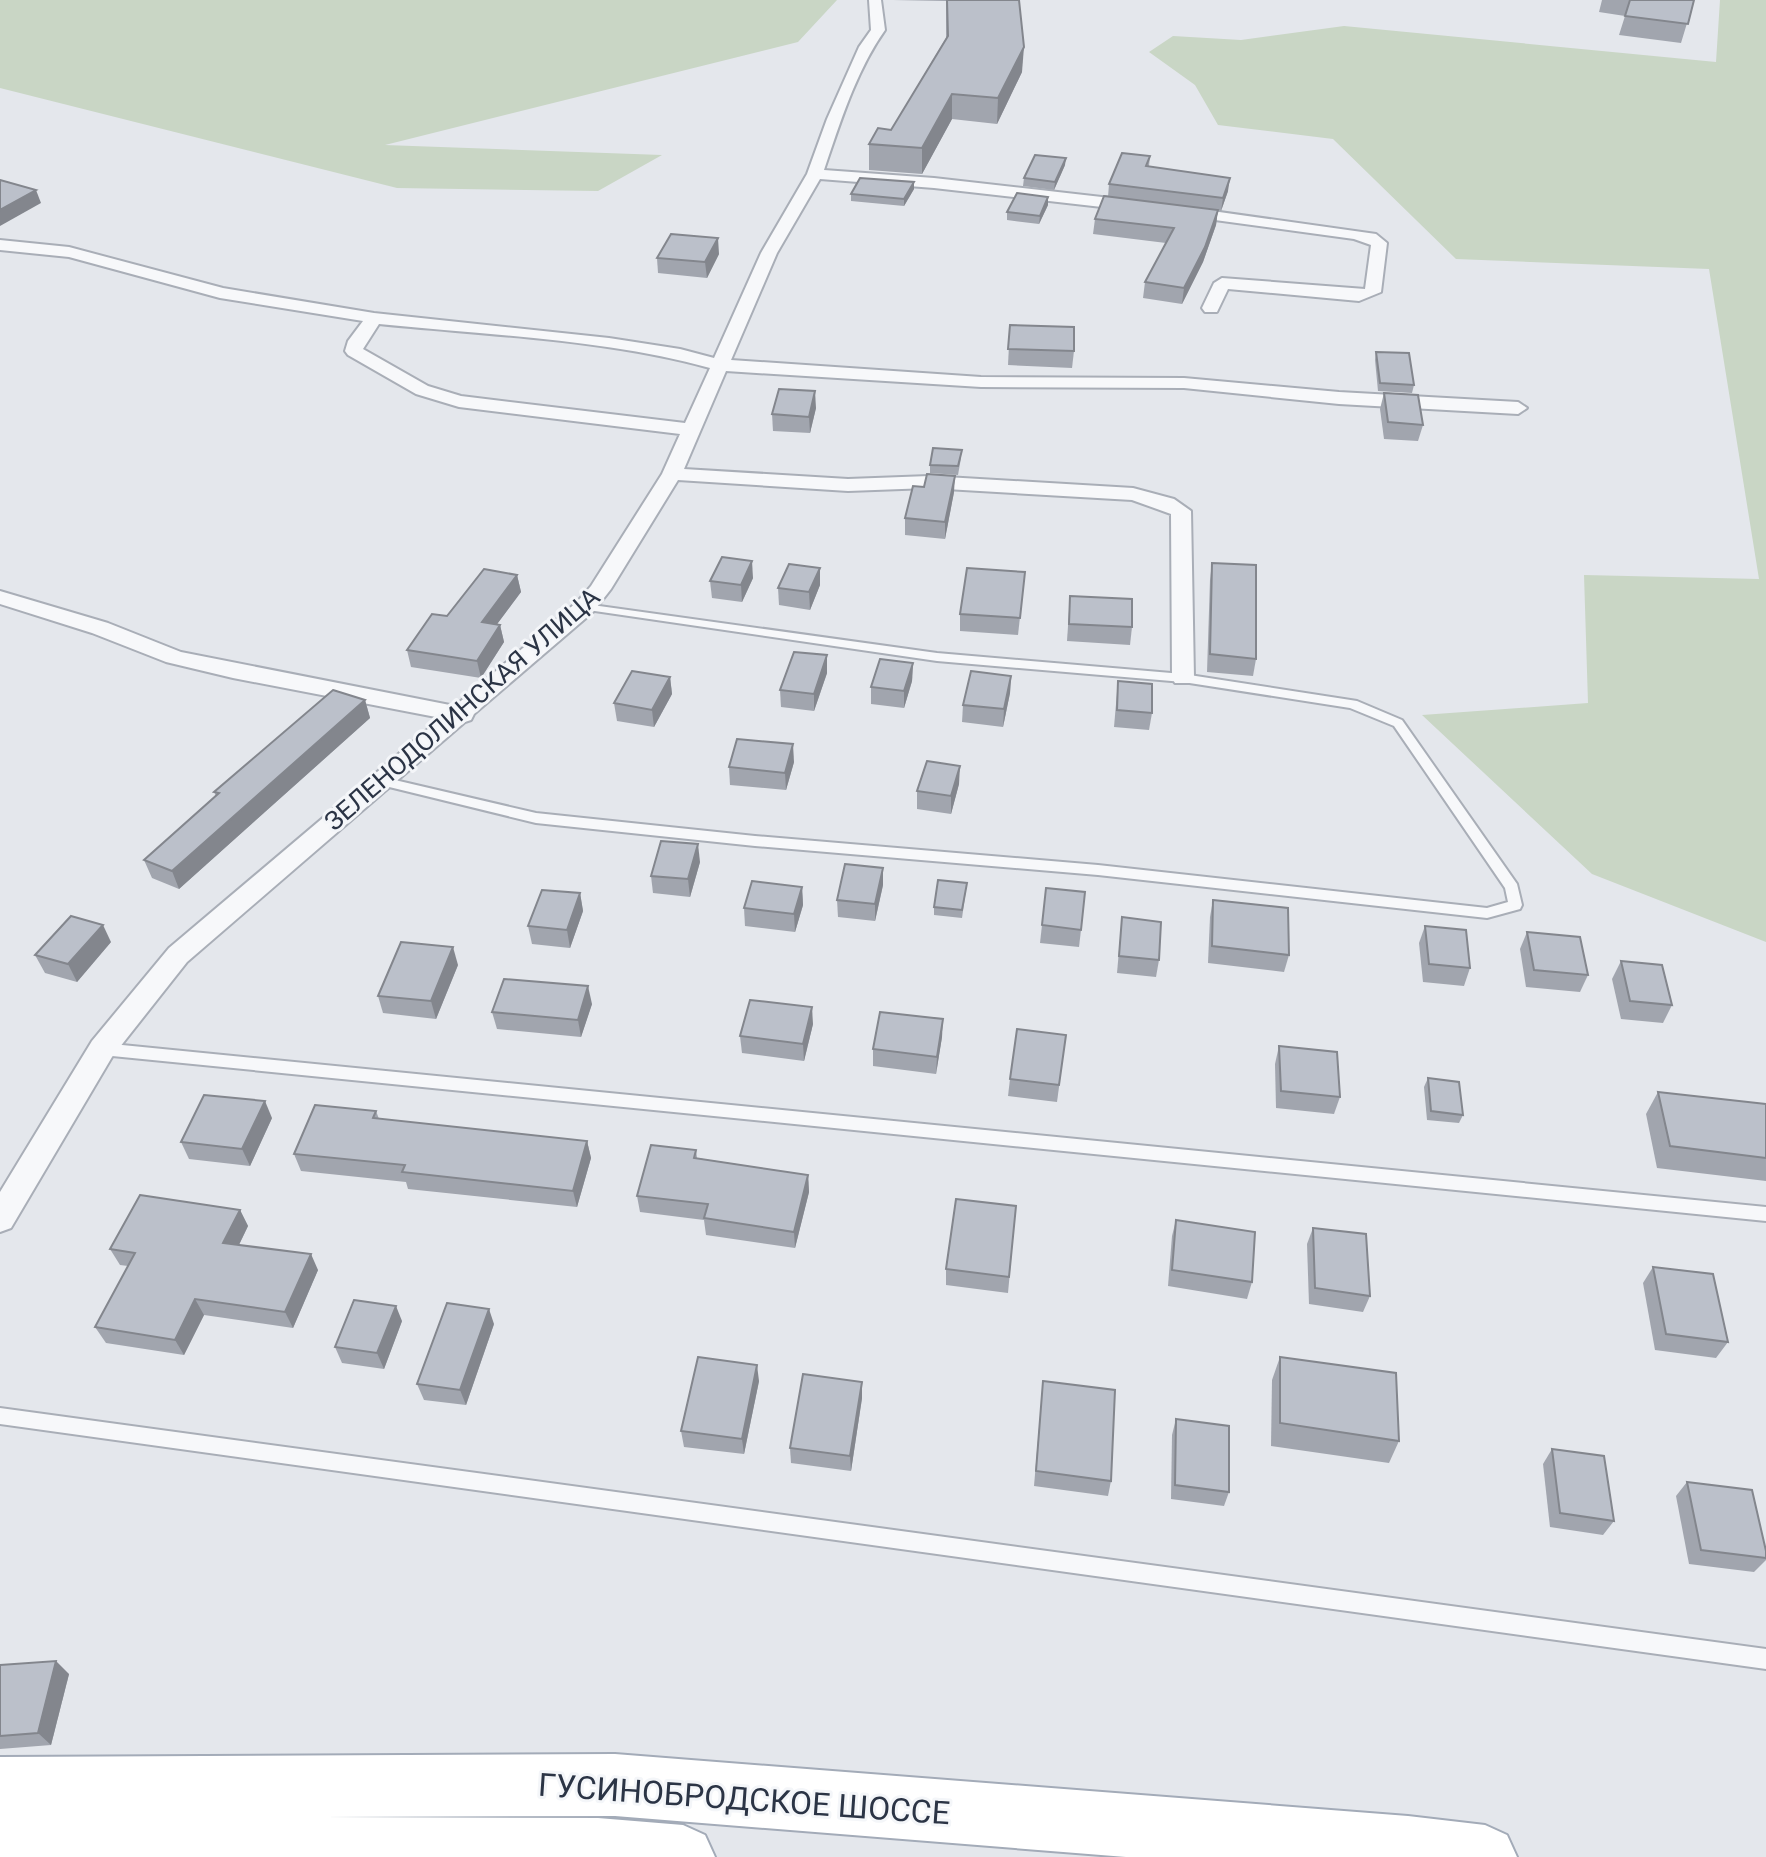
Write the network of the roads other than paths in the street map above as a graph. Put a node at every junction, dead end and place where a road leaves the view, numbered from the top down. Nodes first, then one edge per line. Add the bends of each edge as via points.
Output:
1 (875, 0) edge
2 (815, 174) junction
3 (0, 245) edge
4 (1211, 308) dead end
5 (374, 318) junction
6 (720, 365) junction
7 (1518, 408) dead end
8 (693, 430) junction
9 (672, 474) junction
10 (0, 597) edge
11 (585, 607) junction
12 (1183, 678) junction
13 (463, 715) junction
14 (382, 781) junction
15 (102, 1049) junction
16 (1766, 1214) edge
17 (0, 1219) edge
18 (0, 1416) edge
19 (1766, 1659) edge
20 (0, 1788) edge
21 (0, 1848) edge
22 (683, 1857) edge
23 (1485, 1857) edge

1 - 2 street, ЗЕЛЕНОДОЛИНСКАЯ УЛИЦА via 878,30 834,119
2 - 4 street via 1164,209 1354,234 1379,243 1373,292 1359,296 1222,283
2 - 6 street, ЗЕЛЕНОДОЛИНСКАЯ УЛИЦА via 769,253
3 - 5 street via 69,252 220,293
5 - 6 street via 609,343
5 - 8 street via 354,351 422,390 459,401
6 - 7 street via 981,382 1184,383
6 - 8 street, ЗЕЛЕНОДОЛИНСКАЯ УЛИЦА
8 - 9 street, ЗЕЛЕНОДОЛИНСКАЯ УЛИЦА
9 - 11 street, ЗЕЛЕНОДОЛИНСКАЯ УЛИЦА
9 - 12 street via 848,485 929,482 1133,494 1167,503 1181,511
10 - 13 street via 174,657
11 - 12 lane via 937,657
11 - 13 street, ЗЕЛЕНОДОЛИНСКАЯ УЛИЦА
12 - 14 lane via 1353,704 1398,723 1512,887 1515,905 1487,913 552,819
13 - 14 street, ЗЕЛЕНОДОЛИНСКАЯ УЛИЦА
14 - 15 street, ЗЕЛЕНОДОЛИНСКАЯ УЛИЦА via 178,955
15 - 16 lane
15 - 17 street, ЗЕЛЕНОДОЛИНСКАЯ УЛИЦА
18 - 19 lane
20 - 23 main road, ГУСИНОБРОДСКОЕ ШОССЕ via 615,1785
21 - 22 main road via 598,1850

